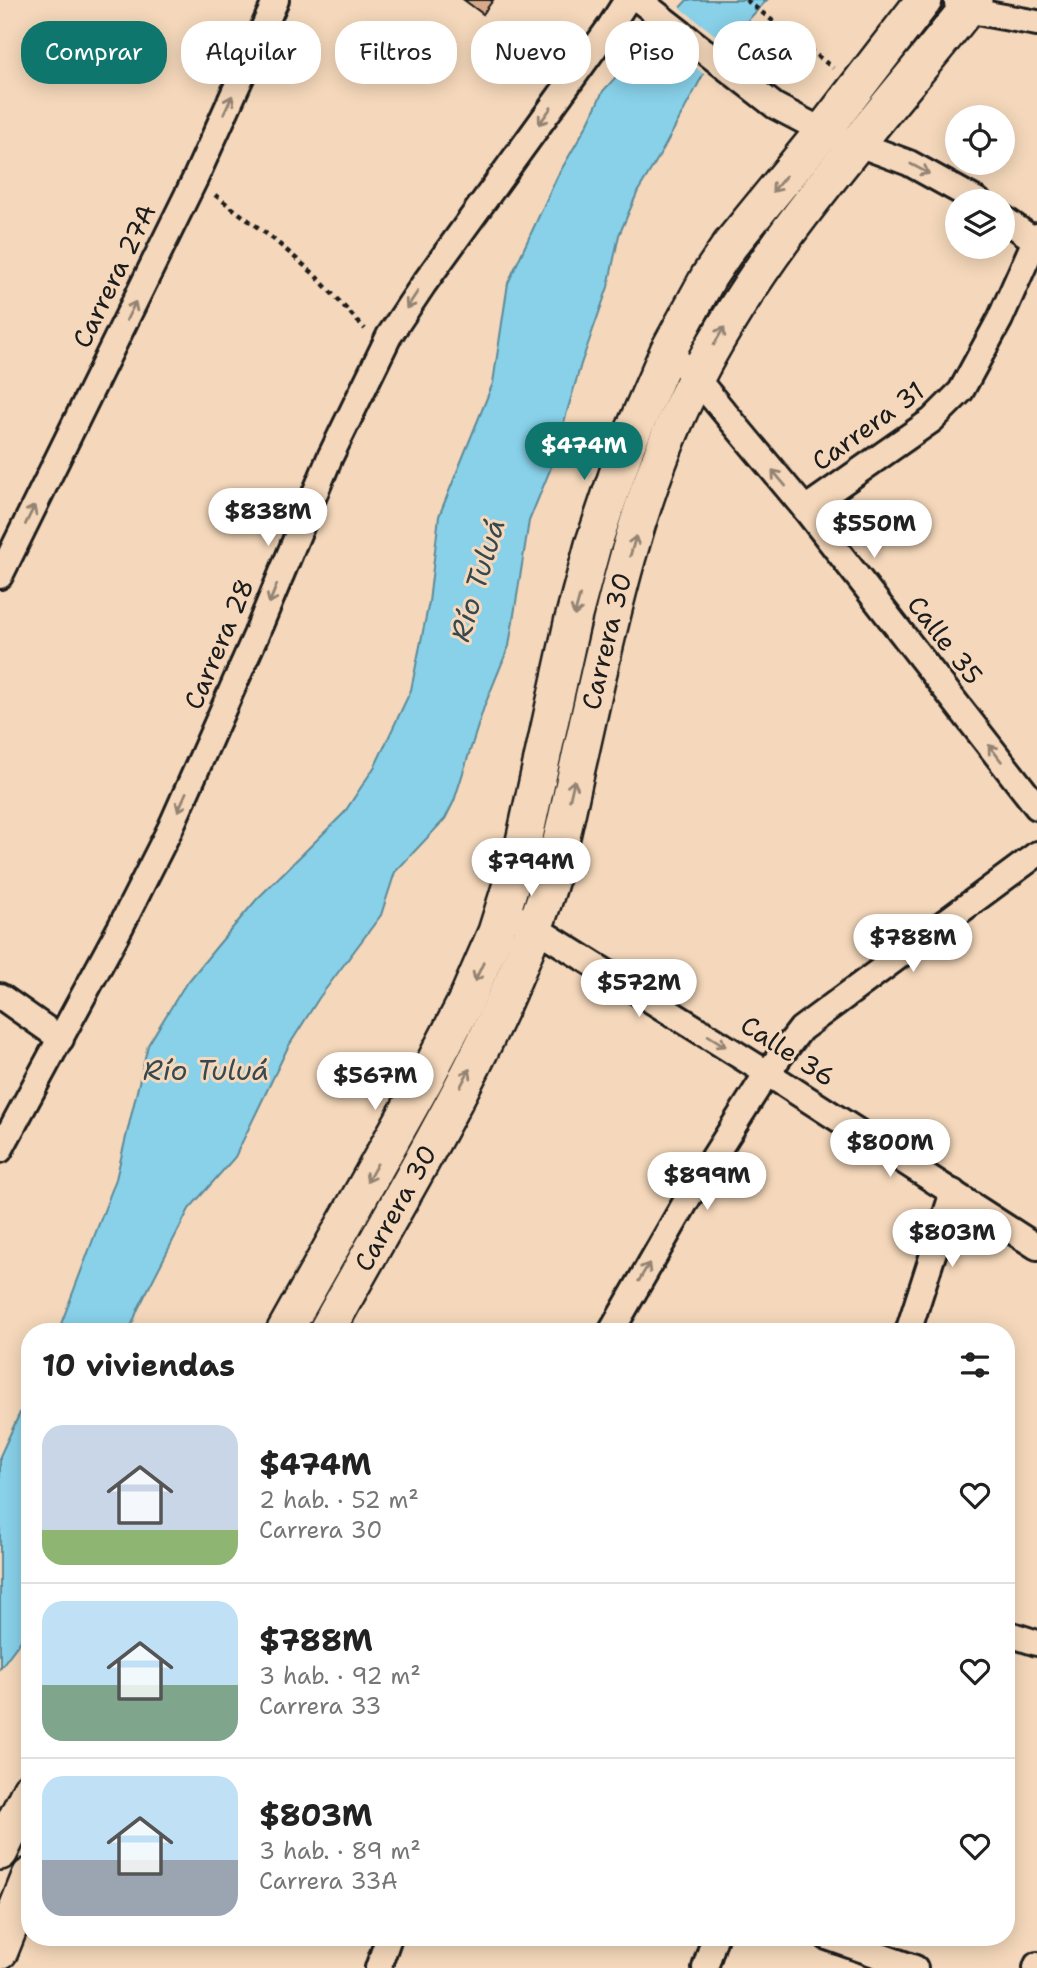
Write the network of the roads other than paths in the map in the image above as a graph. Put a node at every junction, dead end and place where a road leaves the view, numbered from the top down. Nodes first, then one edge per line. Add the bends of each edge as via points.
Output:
1 (276, 0) edge
2 (627, 0) edge
3 (639, 0) edge
4 (924, 0) edge
5 (964, 3) edge
6 (1037, 23) edge
7 (822, 131) junction
8 (859, 144) junction
9 (956, 189) edge
10 (1015, 226) edge
11 (1036, 240) edge
12 (668, 351) junction
13 (696, 378) junction
14 (805, 509) junction
15 (8, 540) edge
16 (0, 576) edge
17 (1037, 807) edge
18 (1037, 854) edge
19 (504, 909) junction
20 (535, 927) junction
21 (0, 996) edge
22 (61, 1039) junction
23 (767, 1073) junction
24 (0, 1150) edge
25 (953, 1192) junction
26 (1037, 1247) edge
27 (289, 1323) edge
28 (331, 1323) edge
29 (616, 1323) edge
30 (911, 1323) edge
31 (1015, 1636) edge
32 (1037, 1643) edge
33 (21, 1809) edge
34 (0, 1852) edge
35 (21, 1898) edge
36 (386, 1946) edge
37 (712, 1946) edge
38 (853, 1946) edge
39 (0, 1951) edge
40 (378, 1968) edge
41 (705, 1968) edge
42 (915, 1968) edge

15 -> 1 street, Carrera 27A via 195,179
2 -> 22 street, Carrera 28 via 422,285 383,348 330,457 170,829
3 - 7 street via 775,106
4 - 7 main road, Carrera 30
5 - 6 street
5 - 8 main road, Carrera 30
7 - 8 street
7 -> 12 main road, Carrera 30 via 730,245
8 -> 9 street via 909,163
13 -> 8 main road, Carrera 30 via 789,230
10 - 11 street
11 - 14 street, Carrera 31 via 961,391 932,420
12 - 13 street, Calle 35
12 -> 19 main road, Carrera 30 via 627,445 593,545
14 -> 13 street, Calle 35
20 -> 13 main road, Carrera 30 via 557,857 606,641 639,525 668,438
17 -> 14 street, Calle 35
15 - 16 street, Carrera 27A
18 - 23 street via 801,1029
19 - 20 street, Calle 36
19 -> 27 main road, Carrera 30 via 483,964 425,1080
20 -> 23 street, Calle 36
28 -> 20 main road, Carrera 30 via 467,1074
21 - 22 street
22 - 24 street, Carrera 28
23 - 25 street, Calle 36
29 -> 23 street
25 - 26 street, Calle 36
25 - 30 street
31 - 32 street
33 - 34 main road
35 - 39 main road
36 - 40 street
37 - 41 street
38 - 42 street

